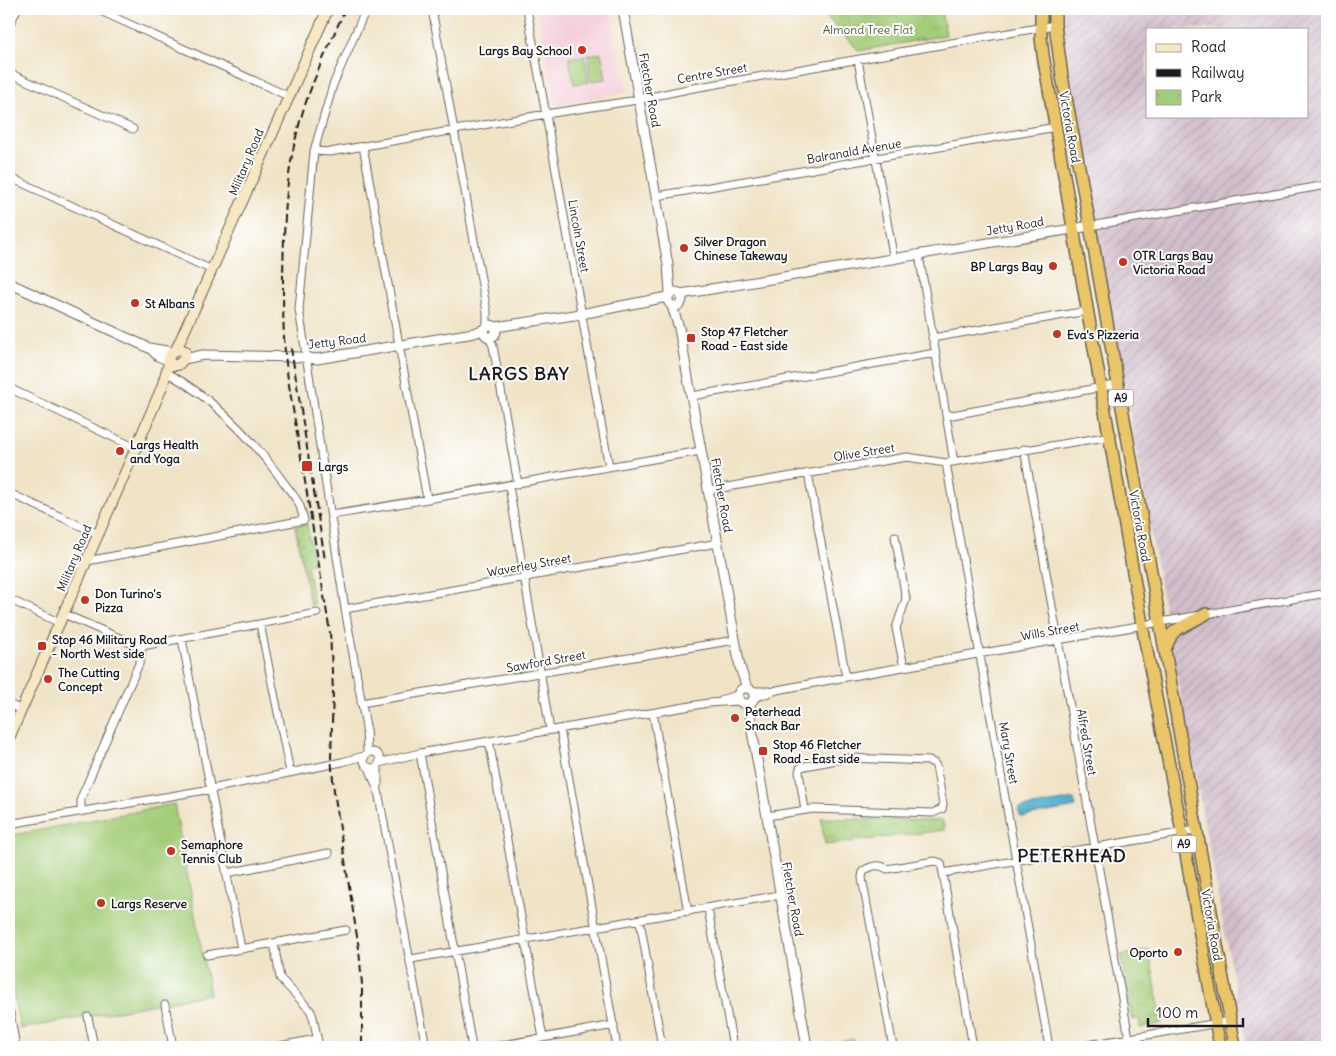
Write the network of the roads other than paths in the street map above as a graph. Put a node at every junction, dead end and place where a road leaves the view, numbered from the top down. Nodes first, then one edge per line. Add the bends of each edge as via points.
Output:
1 (16, 9) edge
2 (96, 9) edge
3 (327, 9) edge
4 (366, 9) edge
5 (432, 9) edge
6 (527, 9) edge
7 (623, 9) edge
8 (1040, 9) edge
9 (1055, 9) edge
10 (9, 24) edge
11 (1055, 25) junction
12 (1040, 27) junction
13 (858, 60) junction
14 (9, 73) edge
15 (288, 96) junction
16 (639, 98) junction
17 (546, 114) junction
18 (1056, 127) junction
19 (133, 129) dead end
20 (455, 130) junction
21 (364, 146) junction
22 (314, 151) junction
23 (875, 159) junction
24 (9, 178) edge
25 (1327, 185) edge
26 (657, 196) junction
27 (1090, 226) junction
28 (1074, 228) junction
29 (919, 255) junction
30 (894, 260) junction
31 (212, 270) junction
32 (9, 283) edge
33 (675, 299) junction
34 (1087, 311) junction
35 (581, 314) junction
36 (491, 331) junction
37 (932, 338) junction
38 (400, 344) junction
39 (935, 353) junction
40 (177, 356) junction
41 (306, 358) junction
42 (171, 375) junction
43 (1119, 384) junction
44 (162, 387) junction
45 (1101, 387) junction
46 (9, 388) edge
47 (692, 396) junction
48 (947, 416) junction
49 (1111, 436) junction
50 (136, 448) junction
51 (1024, 449) junction
52 (701, 452) junction
53 (954, 462) junction
54 (946, 464) junction
55 (609, 467) junction
56 (808, 473) junction
57 (518, 484) junction
58 (509, 486) junction
59 (709, 490) junction
60 (9, 493) edge
61 (427, 499) junction
62 (332, 515) junction
63 (98, 534) junction
64 (895, 536) dead end
65 (718, 543) junction
66 (87, 561) junction
67 (525, 577) junction
68 (1327, 594) edge
69 (9, 599) edge
70 (345, 609) junction
71 (317, 613) dead end
72 (1206, 614) junction
73 (62, 618) junction
74 (1160, 622) junction
75 (260, 624) junction
76 (1143, 625) junction
77 (182, 639) junction
78 (735, 640) junction
79 (1057, 641) junction
80 (142, 646) junction
81 (1165, 649) junction
82 (979, 654) junction
83 (904, 667) junction
84 (541, 673) junction
85 (846, 677) junction
86 (745, 696) junction
87 (361, 703) junction
88 (9, 704) edge
89 (21, 710) junction
90 (653, 713) junction
91 (560, 729) junction
92 (550, 730) junction
93 (9, 738) edge
94 (489, 741) junction
95 (420, 753) junction
96 (372, 760) junction
97 (290, 772) junction
98 (211, 789) junction
99 (805, 810) junction
100 (81, 811) junction
101 (767, 816) junction
102 (9, 824) edge
103 (1197, 830) junction
104 (1182, 832) junction
105 (1094, 848) junction
106 (330, 853) dead end
107 (1016, 859) junction
108 (227, 873) junction
109 (943, 873) junction
110 (780, 896) junction
111 (708, 909) junction
112 (688, 912) junction
113 (640, 921) junction
114 (595, 928) junction
115 (346, 930) dead end
116 (524, 940) junction
117 (274, 943) junction
118 (240, 949) junction
119 (455, 951) junction
120 (207, 956) dead end
121 (410, 959) junction
122 (165, 1005) dead end
123 (9, 1013) edge
124 (88, 1017) dead end
125 (1230, 1020) junction
126 (1215, 1024) junction
127 (614, 1025) junction
128 (317, 1038) junction
129 (543, 1038) junction
130 (1129, 1038) junction
131 (15, 1047) edge
132 (94, 1047) edge
133 (172, 1047) edge
134 (274, 1047) edge
135 (319, 1047) edge
136 (426, 1047) edge
137 (472, 1047) edge
138 (492, 1047) edge
139 (617, 1047) edge
140 (662, 1047) edge
141 (733, 1047) edge
142 (807, 1047) edge
143 (893, 1047) edge
144 (973, 1047) edge
145 (1049, 1047) edge
146 (1080, 1047) edge
147 (1220, 1047) edge
148 (1235, 1047) edge

1 - 10 street
2 - 15 street
3 - 15 main road, Military Road
4 - 22 street via 334,84
5 - 20 street
6 - 17 street, Lincoln Street
7 - 16 street, Fletcher Road
8 - 12 highway, Victoria Road / A9
9 - 11 highway, Victoria Road / A9
11 - 12 street, Centre Street
11 - 27 highway, Victoria Road / A9
12 - 13 street, Centre Street
12 - 18 highway, Victoria Road / A9
13 - 16 street, Centre Street
13 - 23 street
14 - 19 street
15 - 31 main road, Military Road
16 - 17 street, Centre Street
16 - 26 street, Fletcher Road
17 - 20 street, Centre Street
17 - 35 street, Lincoln Street
18 - 23 street, Balranald Avenue
18 - 28 highway, Victoria Road / A9
20 - 21 street, Centre Street
20 - 36 street
21 - 22 street, Centre Street via 330,152
21 - 38 street
22 - 41 street via 299,308
23 - 26 street, Balranald Avenue
23 - 30 street
24 - 31 street
25 - 27 street, Jetty Road
26 - 33 street, Fletcher Road
27 - 28 street, Jetty Road
27 - 43 highway, Victoria Road / A9
28 - 29 street, Jetty Road
28 - 34 highway, Victoria Road / A9
29 - 30 street, Jetty Road
29 - 37 street
30 - 33 street, Jetty Road
31 - 40 main road, Military Road
32 - 40 street, Jetty Road via 149,348 153,353
33 - 35 street, Jetty Road
33 - 47 street, Fletcher Road
34 - 37 street
34 - 45 highway, Victoria Road / A9
35 - 36 street, Jetty Road
35 - 55 street, Lincoln Street
36 - 38 street, Jetty Road
36 - 57 street
37 - 39 street
38 - 41 street, Jetty Road via 327,358
38 - 61 street
39 - 47 street
39 - 48 street
40 - 41 street, Jetty Road
40 - 42 main road, Military Road
40 - 44 main road, Military Road
41 - 62 street
42 - 44 main road, Military Road
42 - 66 street via 212,404 244,433 298,503 304,520
43 - 45 street
43 - 74 highway, Victoria Road / A9
44 - 50 main road, Military Road
45 - 48 street
45 - 49 highway, Victoria Road / A9
46 - 50 street
47 - 52 street, Fletcher Road
48 - 53 street
49 - 51 street, Olive Street
49 - 76 highway, Victoria Road / A9
50 - 63 main road, Military Road
51 - 53 street, Olive Street
51 - 79 street, Alfred Street
52 - 55 street
52 - 59 street, Fletcher Road
53 - 54 street, Olive Street
54 - 56 street, Olive Street via 907,457
54 - 82 street, Mary Street
55 - 57 street
56 - 59 street, Olive Street
56 - 85 street
57 - 58 street
58 - 61 street
58 - 67 street
59 - 65 street, Fletcher Road
60 - 63 street
61 - 62 street
62 - 70 street
63 - 66 main road, Military Road
64 - 83 street via 906,599 896,628
65 - 67 street, Waverley Street
65 - 78 street, Fletcher Road
66 - 73 main road, Military Road
67 - 70 street, Waverley Street
67 - 84 street
68 - 72 street, Wills Street
69 - 73 street
70 - 87 street
71 - 75 street
72 - 74 street, Wills Street
72 - 81 highway via 1176,630
73 - 80 street
73 - 89 main road, Military Road
74 - 76 street, Wills Street
74 - 81 highway, Victoria Road / A9
75 - 77 street
75 - 97 street
76 - 79 street, Wills Street
76 - 104 highway, Victoria Road / A9
77 - 80 street
77 - 98 street
78 - 84 street, Sawford Street
78 - 86 street, Fletcher Road
79 - 82 street, Wills Street
79 - 105 street, Alfred Street
80 - 100 street via 141,659 81,798
81 - 103 highway, Victoria Road / A9
82 - 83 street, Wills Street
82 - 107 street, Mary Street
83 - 85 street, Wills Street
84 - 87 street, Sawford Street
84 - 92 street
85 - 86 street, Wills Street
86 - 90 street, Wills Street
86 - 101 street, Fletcher Road
87 - 96 street
88 - 89 street
89 - 93 main road, Military Road
90 - 91 street, Wills Street
90 - 112 street
91 - 92 street, Wills Street
91 - 114 street
92 - 94 street, Wills Street
94 - 95 street, Wills Street
94 - 116 street
95 - 96 street, Wills Street
95 - 119 street
96 - 97 street, Wills Street
96 - 121 street
97 - 98 street, Wills Street
98 - 100 street, Wills Street
98 - 108 street
99 - 99 street via 799,772 805,766 847,758 929,761 936,766 943,804 942,809 933,813
99 - 101 street
100 - 102 street, Wills Street
101 - 110 street, Fletcher Road
103 - 104 street
103 - 125 highway, Victoria Road / A9
104 - 105 street
104 - 126 highway, Victoria Road / A9
105 - 107 street
105 - 130 street, Alfred Street
106 - 108 street
107 - 109 street
107 - 145 street, Mary Street
108 - 118 street
109 - 143 street via 941,863 935,861 887,869 870,866 863,871
109 - 144 street
110 - 111 street
110 - 142 street, Fletcher Road
111 - 112 street
111 - 141 street
112 - 113 street
113 - 114 street
113 - 140 street
114 - 116 street
114 - 127 street
115 - 117 street
116 - 119 street
116 - 129 street
117 - 118 street
117 - 128 street via 280,978 310,1010
118 - 120 street
119 - 121 street
119 - 137 street
121 - 136 street
122 - 133 street
123 - 131 street
124 - 132 street
125 - 126 street
125 - 148 highway, A9
126 - 130 street
126 - 147 highway, Victoria Road / A9
127 - 129 street
127 - 139 street
128 - 134 street
128 - 135 street
129 - 138 street
130 - 146 street

